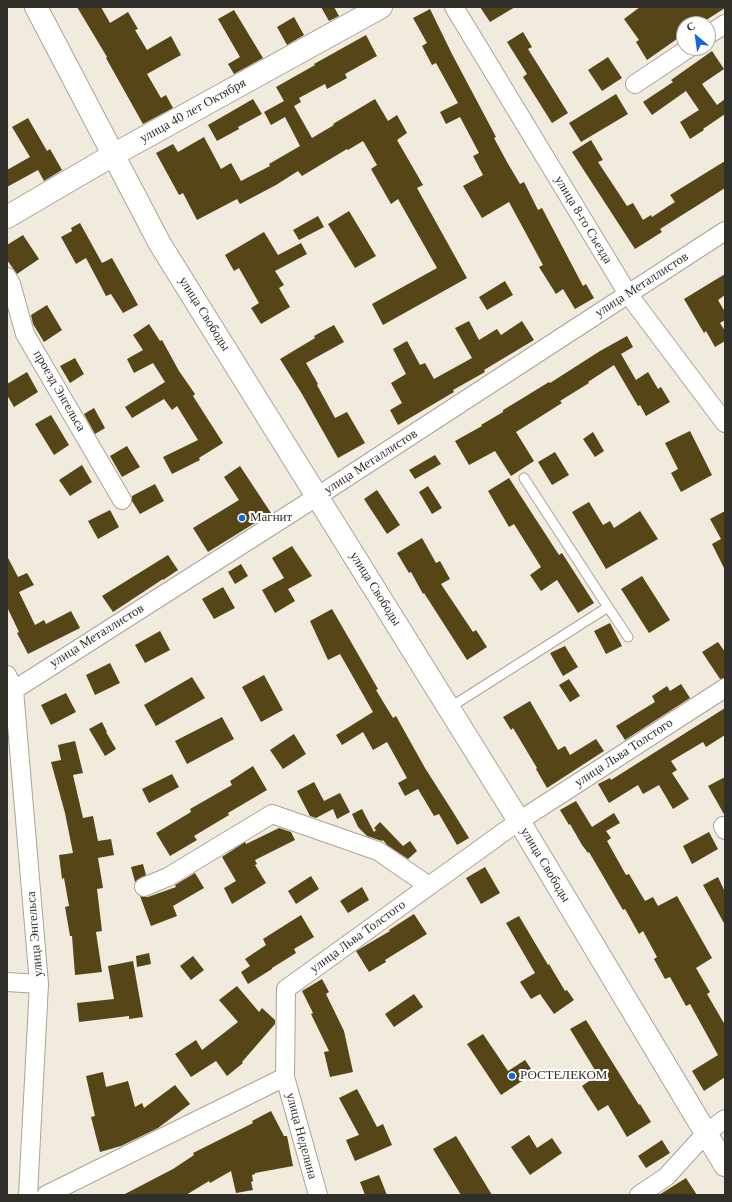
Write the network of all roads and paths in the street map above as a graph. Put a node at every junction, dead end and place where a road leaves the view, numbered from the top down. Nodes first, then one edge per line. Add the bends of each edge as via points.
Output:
1 (36, 7) edge
2 (381, 7) edge
3 (454, 7) edge
4 (725, 24) edge
5 (716, 30) edge
6 (677, 56) edge
7 (635, 84) dead end
8 (113, 155) junction
9 (7, 217) edge
10 (725, 231) edge
11 (7, 277) edge
12 (628, 294) junction
13 (725, 423) edge
14 (524, 478) dead end
15 (318, 496) junction
16 (122, 500) dead end
17 (608, 607) junction
18 (628, 637) dead end
19 (10, 682) edge
20 (725, 688) edge
21 (449, 708) junction
22 (519, 820) junction
23 (429, 886) junction
24 (144, 887) dead end
25 (7, 982) edge
26 (39, 984) junction
27 (285, 1076) junction
28 (725, 1119) edge
29 (706, 1133) junction
30 (725, 1165) edge
31 (28, 1195) edge
32 (46, 1195) edge
33 (318, 1195) edge
34 (640, 1195) edge

1 - 8 street, улица Свободы
2 - 8 street, улица 40 лет Октября
3 - 12 street, улица 8-го Съезда
4 - 5 street
6 - 7 street
8 - 9 street, улица 40 лет Октября
8 - 15 street, улица Свободы via 160,244
10 - 12 street, улица Металлистов
11 - 16 street, проезд Энгельса via 25,334
12 - 13 street, улица 8-го Съезда
12 - 15 street, улица Металлистов
14 - 17 lane
15 - 19 street, улица Металлистов
15 - 21 street, улица Свободы
17 - 18 lane
17 - 21 lane
19 - 26 street, улица Энгельса
20 - 22 street, улица Льва Толстого
21 - 22 street, улица Свободы
22 - 23 street, улица Льва Толстого
22 - 29 street, улица Свободы
23 - 24 street via 378,851 272,814 168,877
23 - 27 street, улица Льва Толстого via 286,989
25 - 26 street
26 - 31 street, улица Энгельса
27 - 32 street
27 - 33 street, улица Неделина
28 - 29 street
29 - 30 street, улица Свободы
29 - 34 street via 666,1177

